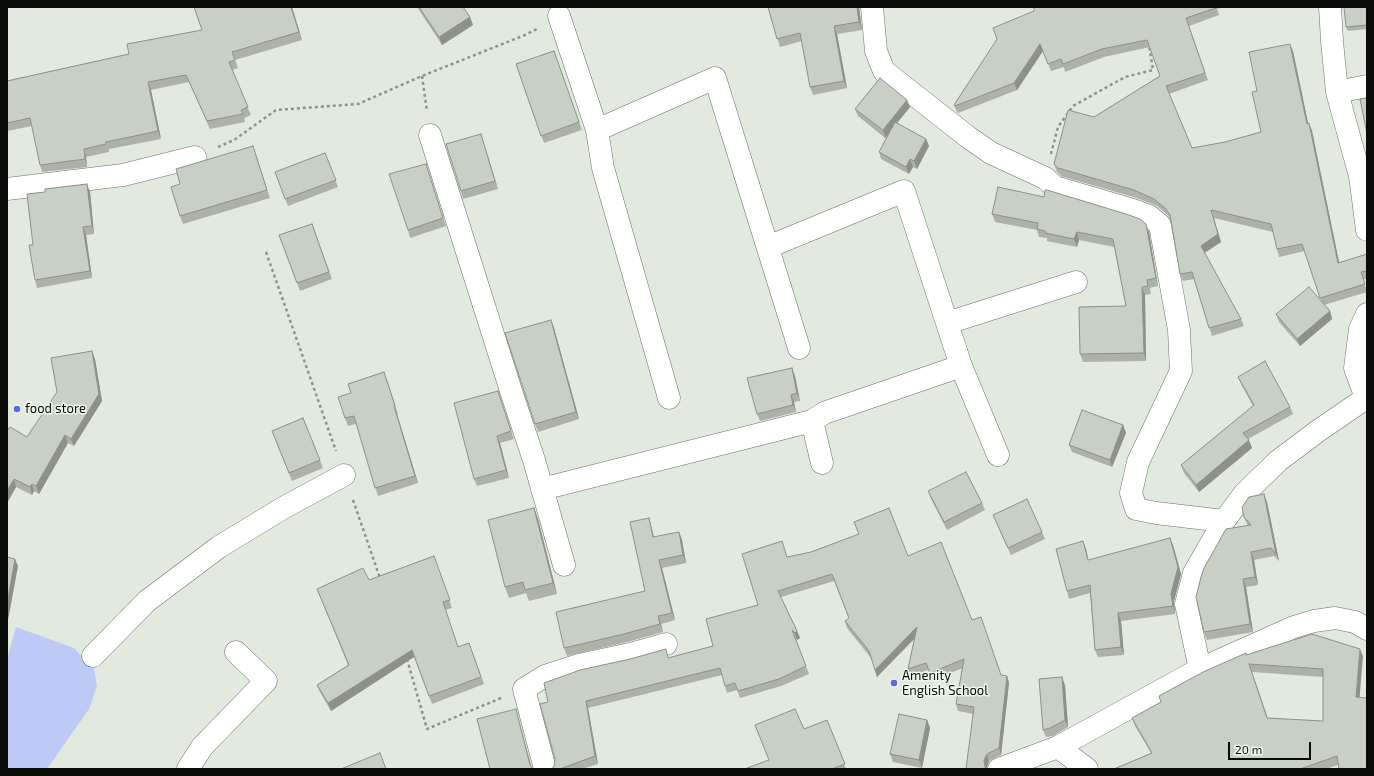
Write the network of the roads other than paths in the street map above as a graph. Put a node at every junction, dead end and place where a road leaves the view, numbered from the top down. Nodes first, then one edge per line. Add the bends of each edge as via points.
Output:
1 (872, 7) edge
2 (1330, 7) edge
3 (559, 16) road end
4 (1367, 86) edge
5 (1337, 92) junction
6 (597, 130) junction
7 (430, 135) road end
8 (195, 157) road end
9 (7, 189) edge
10 (1367, 230) edge
11 (768, 247) junction
12 (1076, 282) dead end
13 (1367, 314) edge
14 (947, 323) junction
15 (799, 348) dead end
16 (961, 366) junction
17 (670, 398) dead end
18 (1367, 398) edge
19 (812, 421) junction
20 (998, 455) dead end
21 (822, 463) dead end
22 (344, 475) road end
23 (542, 489) junction
24 (1224, 521) junction
25 (564, 565) dead end
26 (1367, 629) edge
27 (666, 644) dead end
28 (236, 652) dead end
29 (93, 656) dead end
30 (1200, 669) junction
31 (1058, 747) junction
32 (188, 769) edge
33 (545, 769) edge
34 (999, 769) edge
35 (1087, 769) edge

1 - 24 street via 876,50 884,71 968,137 991,153 1045,178 1055,187 1133,210 1149,216 1160,225 1179,330 1181,371 1138,462 1131,493 1136,509
2 - 5 street
3 - 6 street
4 - 5 street
5 - 10 street via 1360,176
6 - 11 street via 715,78
6 - 17 street via 603,168
7 - 23 street
8 - 9 street via 123,175
11 - 14 street via 904,191
11 - 15 street
12 - 14 street
13 - 18 street via 1360,329 1355,368
14 - 16 street
16 - 19 street via 824,413
16 - 20 street
18 - 24 street via 1278,461 1244,494
19 - 21 street
19 - 23 street
22 - 29 street via 219,547 147,601
23 - 25 street
24 - 30 street via 1194,573 1186,604
26 - 30 street via 1355,622 1335,618 1314,621 1294,627
27 - 33 street via 579,665 545,676 524,689
28 - 32 street via 266,681 202,747
30 - 31 street
31 - 34 street
31 - 35 street

